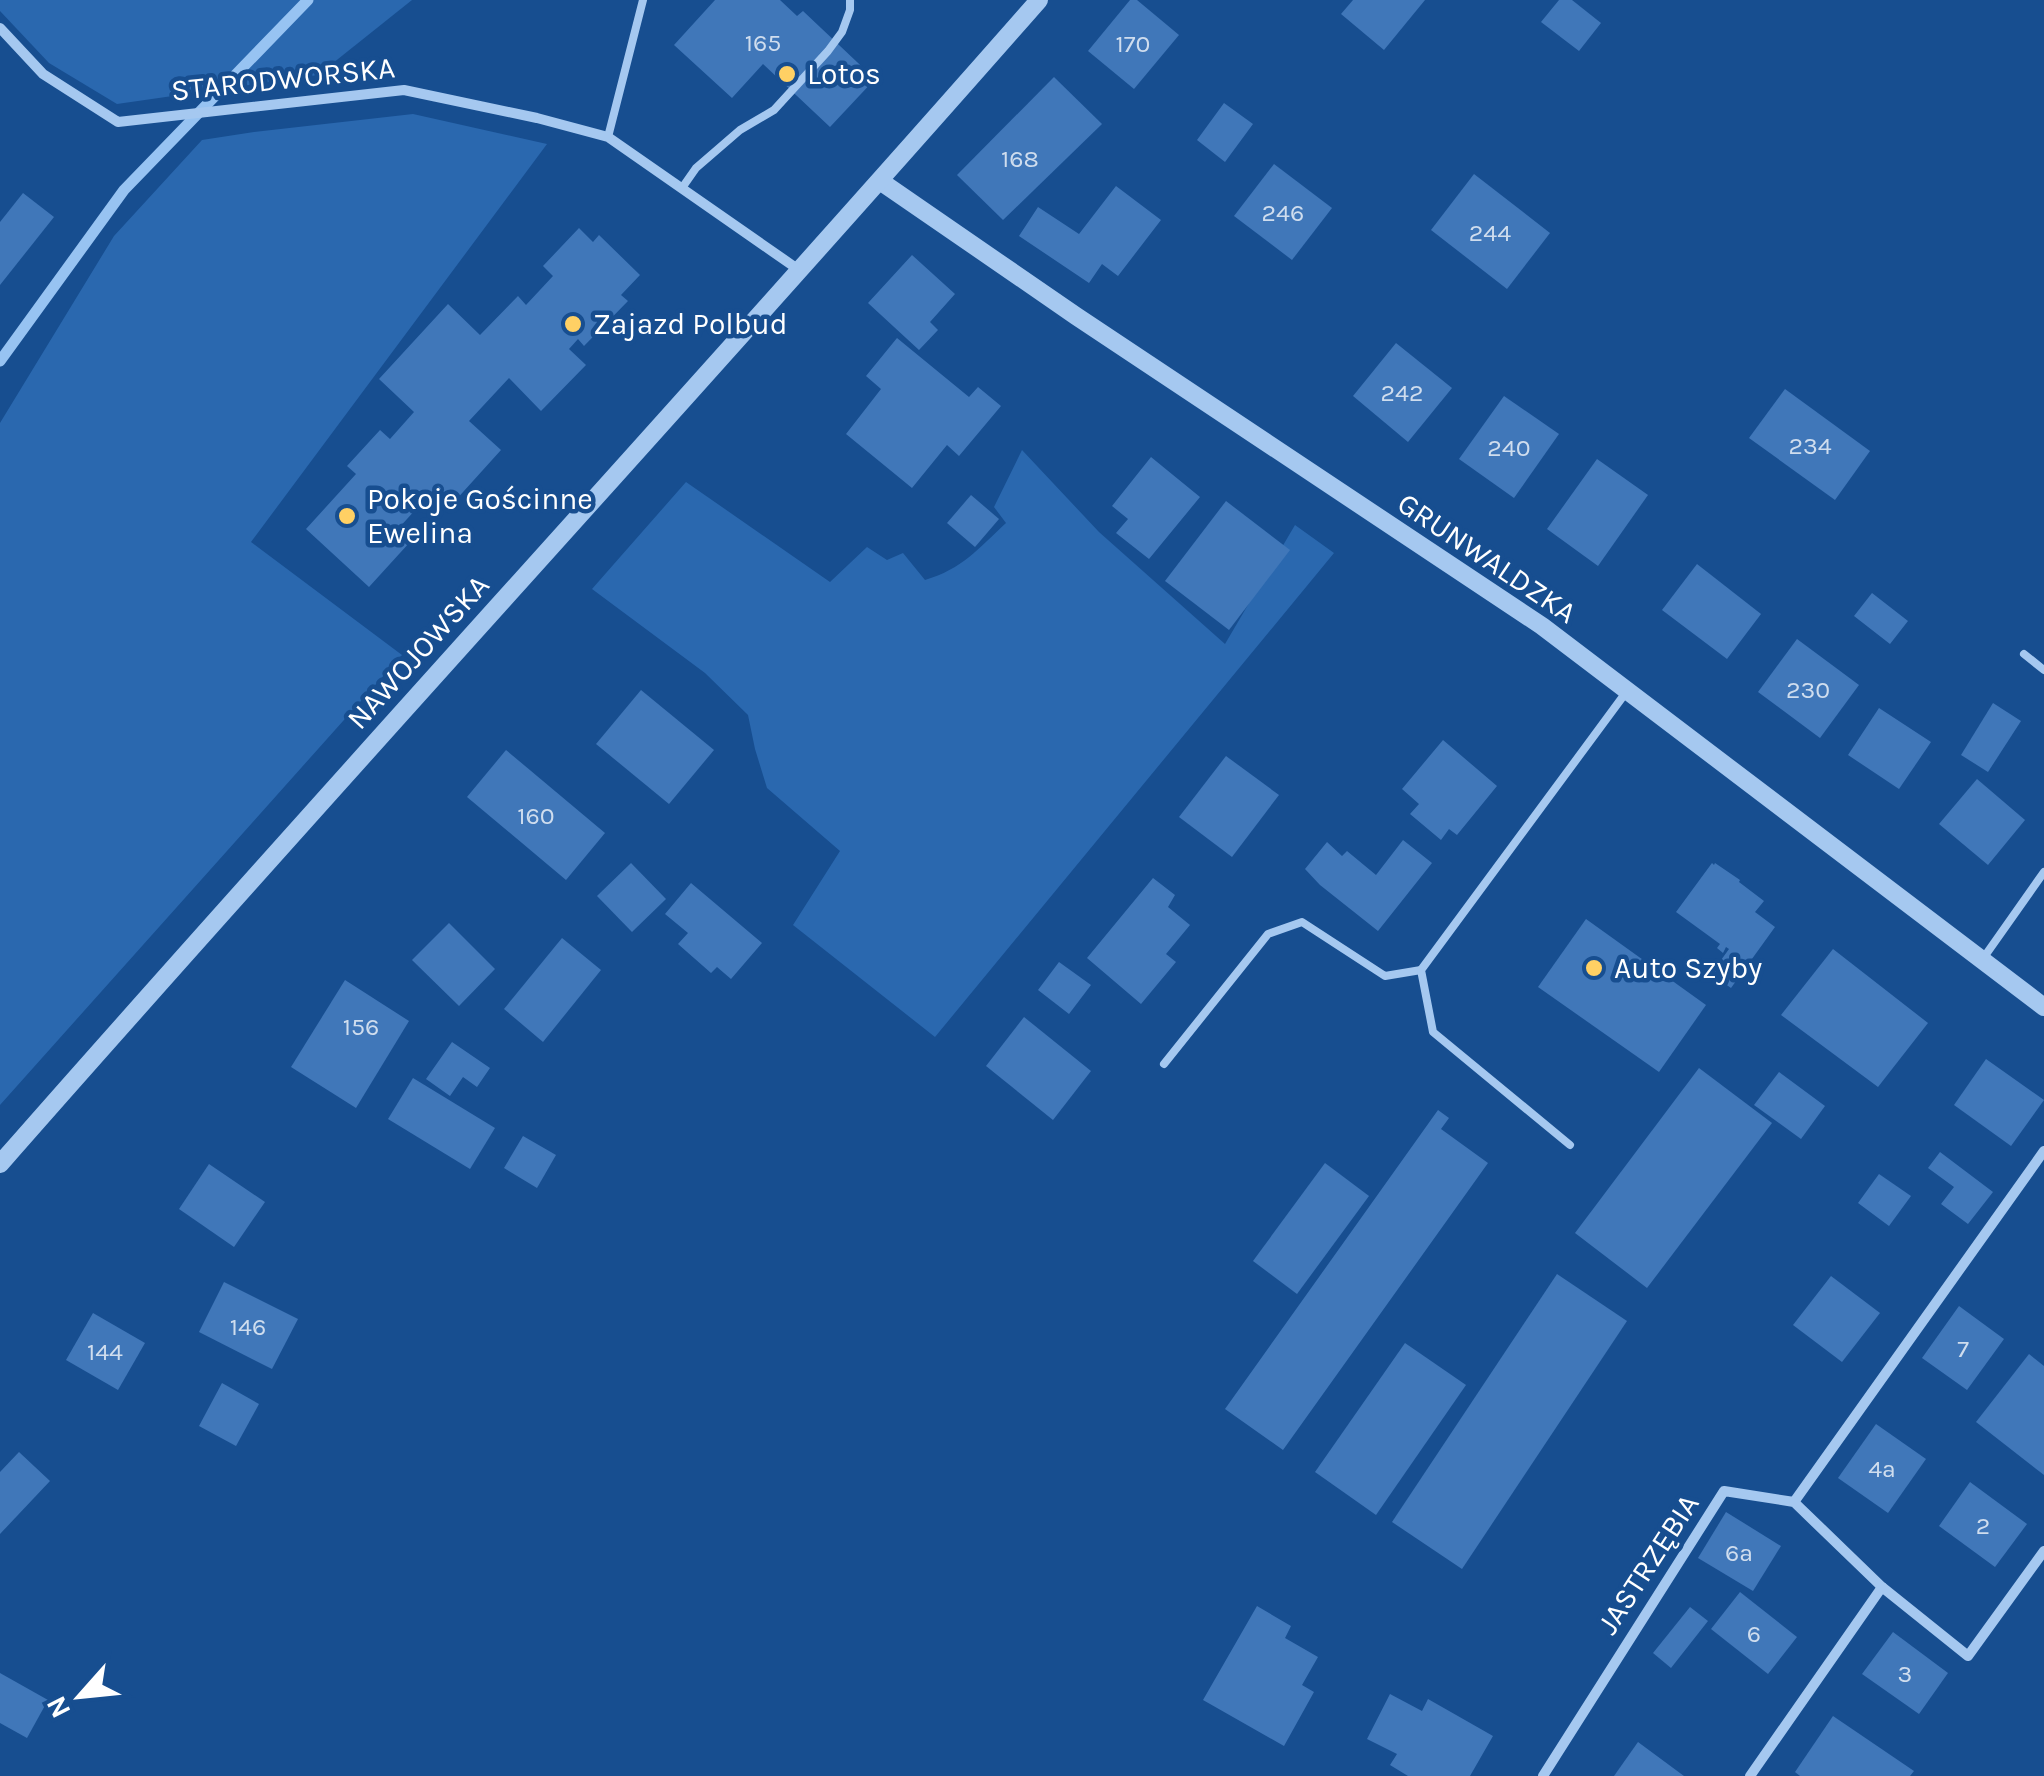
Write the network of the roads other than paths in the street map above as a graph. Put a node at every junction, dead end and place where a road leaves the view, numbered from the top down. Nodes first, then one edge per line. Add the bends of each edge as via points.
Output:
1 (642, 0) edge
2 (850, 0) edge
3 (1039, 0) edge
4 (0, 28) edge
5 (608, 137) junction
6 (880, 180) junction
7 (682, 188) junction
8 (799, 270) junction
9 (2024, 654) dead end
10 (2044, 670) edge
11 (1626, 690) junction
12 (2044, 872) edge
13 (1982, 960) junction
14 (1421, 970) junction
15 (2044, 1006) edge
16 (1164, 1064) dead end
17 (1570, 1146) dead end
18 (2044, 1151) edge
19 (0, 1164) edge
20 (1794, 1502) junction
21 (2044, 1551) edge
22 (1882, 1588) junction
23 (1543, 1776) edge
24 (1750, 1776) edge

1 - 5 lane
2 - 7 lane via 842,32 828,51 774,110 740,130
3 - 6 street, NAWOJOWSKA
4 - 5 street, STARODWORSKA via 43,74 118,122 404,90
5 - 7 street, STARODWORSKA
6 - 8 street, NAWOJOWSKA
6 - 11 street, GRUNWALDZKA via 1542,626
7 - 8 street, STARODWORSKA
8 - 19 street, NAWOJOWSKA
9 - 10 lane
11 - 13 street, GRUNWALDZKA
11 - 14 lane
12 - 13 lane
13 - 15 street, GRUNWALDZKA
14 - 16 lane via 1385,976 1302,922 1268,934
14 - 17 lane via 1433,1032
18 - 20 street
20 - 22 street
20 - 23 street, JASTRZĘBIA via 1724,1492
21 - 22 street via 1968,1656
22 - 24 street

